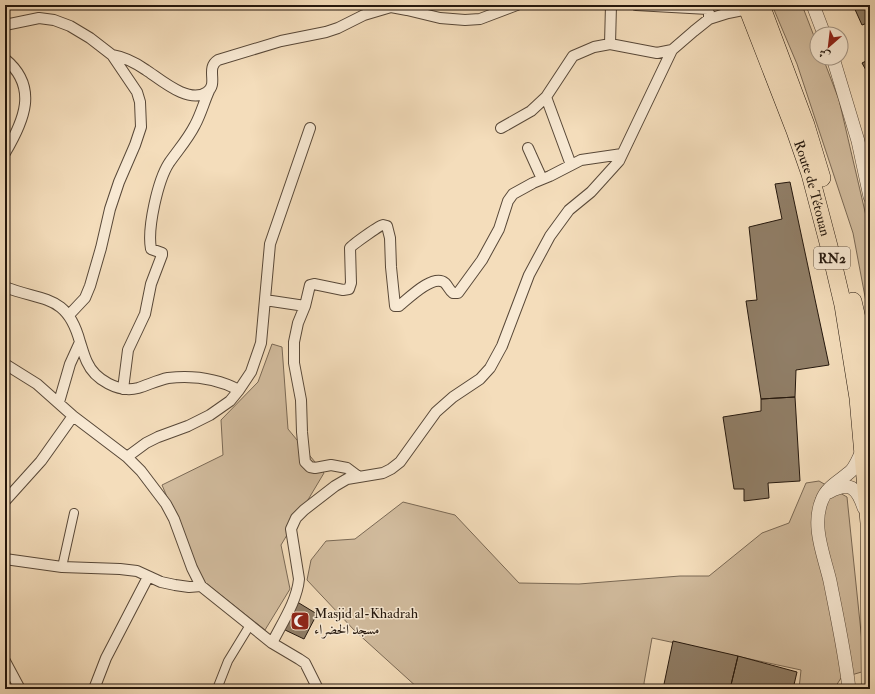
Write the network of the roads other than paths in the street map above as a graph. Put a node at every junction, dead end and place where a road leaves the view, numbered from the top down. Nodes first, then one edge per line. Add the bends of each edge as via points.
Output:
1 (517, 5) edge
2 (611, 5) edge
3 (636, 5) edge
4 (813, 5) edge
5 (752, 6) edge
6 (708, 7) edge
7 (709, 19) junction
8 (5, 25) edge
9 (821, 26) edge
10 (610, 44) junction
11 (672, 50) junction
12 (112, 55) junction
13 (5, 59) edge
14 (835, 66) edge
15 (209, 91) junction
16 (546, 97) junction
17 (310, 128) dead end
18 (501, 128) dead end
19 (528, 148) dead end
20 (5, 153) edge
21 (622, 154) junction
22 (571, 165) junction
23 (542, 179) junction
24 (870, 197) edge
25 (5, 288) edge
26 (265, 300) junction
27 (305, 306) junction
28 (69, 315) junction
29 (80, 342) junction
30 (5, 364) edge
31 (122, 389) junction
32 (239, 390) junction
33 (870, 393) edge
34 (59, 402) junction
35 (74, 416) junction
36 (862, 451) junction
37 (127, 457) junction
38 (360, 477) junction
39 (824, 495) junction
40 (5, 501) edge
41 (74, 513) dead end
42 (869, 523) edge
43 (5, 559) edge
44 (62, 567) junction
45 (148, 577) junction
46 (201, 586) junction
47 (250, 625) junction
48 (272, 643) junction
49 (869, 652) edge
50 (5, 662) edge
51 (20, 689) edge
52 (94, 689) edge
53 (217, 689) edge
54 (318, 689) edge
55 (849, 689) edge
56 (870, 689) edge

1 - 15 street via 480,19 465,20 440,18 391,7 364,15 326,32 281,41 218,60 212,68 213,84
2 - 10 street
3 - 6 street
4 - 9 street
5 - 7 street
5 - 33 highway, Route de Tétouan / RN2 via 806,125 818,162 858,324
5 - 36 highway, Route de Tétouan / RN2 via 820,210 850,348 858,398
6 - 7 street
7 - 11 street
8 - 12 street via 39,18 54,20 84,34
10 - 11 street via 656,53
10 - 16 street via 594,47 573,56
11 - 21 street
12 - 15 street via 146,70 175,90 194,95
12 - 28 street via 137,92 141,127 110,209 90,286 85,298
13 - 20 street via 23,81 26,100 21,122
14 - 24 street via 858,141
15 - 31 street via 196,124 163,174 150,242 151,249 162,255 151,284 145,314 128,350
16 - 18 street via 531,111
16 - 22 street
17 - 26 street via 270,244
19 - 23 street
21 - 22 street via 581,160
21 - 38 street via 603,179 569,210 550,236 529,276 502,346 490,368 480,379 436,412 400,462 382,473
22 - 23 street
23 - 27 street via 513,194 508,201 499,229 482,260 458,293 453,293 445,283 429,282 395,306 390,238 387,226 383,224 362,240 352,244 349,288 343,290 310,285
25 - 28 street via 51,302
26 - 27 street
26 - 32 street via 261,343 251,372
27 - 38 street via 294,342 294,363 301,400 306,462 312,468 347,468
28 - 29 street
29 - 31 street via 93,371
29 - 34 street via 70,364
30 - 34 street via 37,384
31 - 32 street via 137,388 167,378 193,377 215,380
32 - 37 street via 230,401 210,415 146,443
34 - 35 street
35 - 37 street
35 - 40 street via 41,461
36 - 39 street via 851,470
36 - 42 highway, Route de Tétouan / RN2
37 - 46 street via 166,504
38 - 48 street via 348,479 335,486 296,518 291,529 298,587
39 - 42 street via 840,487 853,489 859,495
39 - 55 street via 818,517 818,529 847,667
41 - 44 street
42 - 49 highway, Route de Tétouan / RN2
43 - 44 street
44 - 45 street via 120,569 137,571
45 - 46 street via 175,585
45 - 52 street via 106,658
46 - 47 street
47 - 48 street
47 - 53 street via 228,661
48 - 54 street via 305,664
49 - 56 highway, Route de Tétouan / RN2
50 - 51 street

